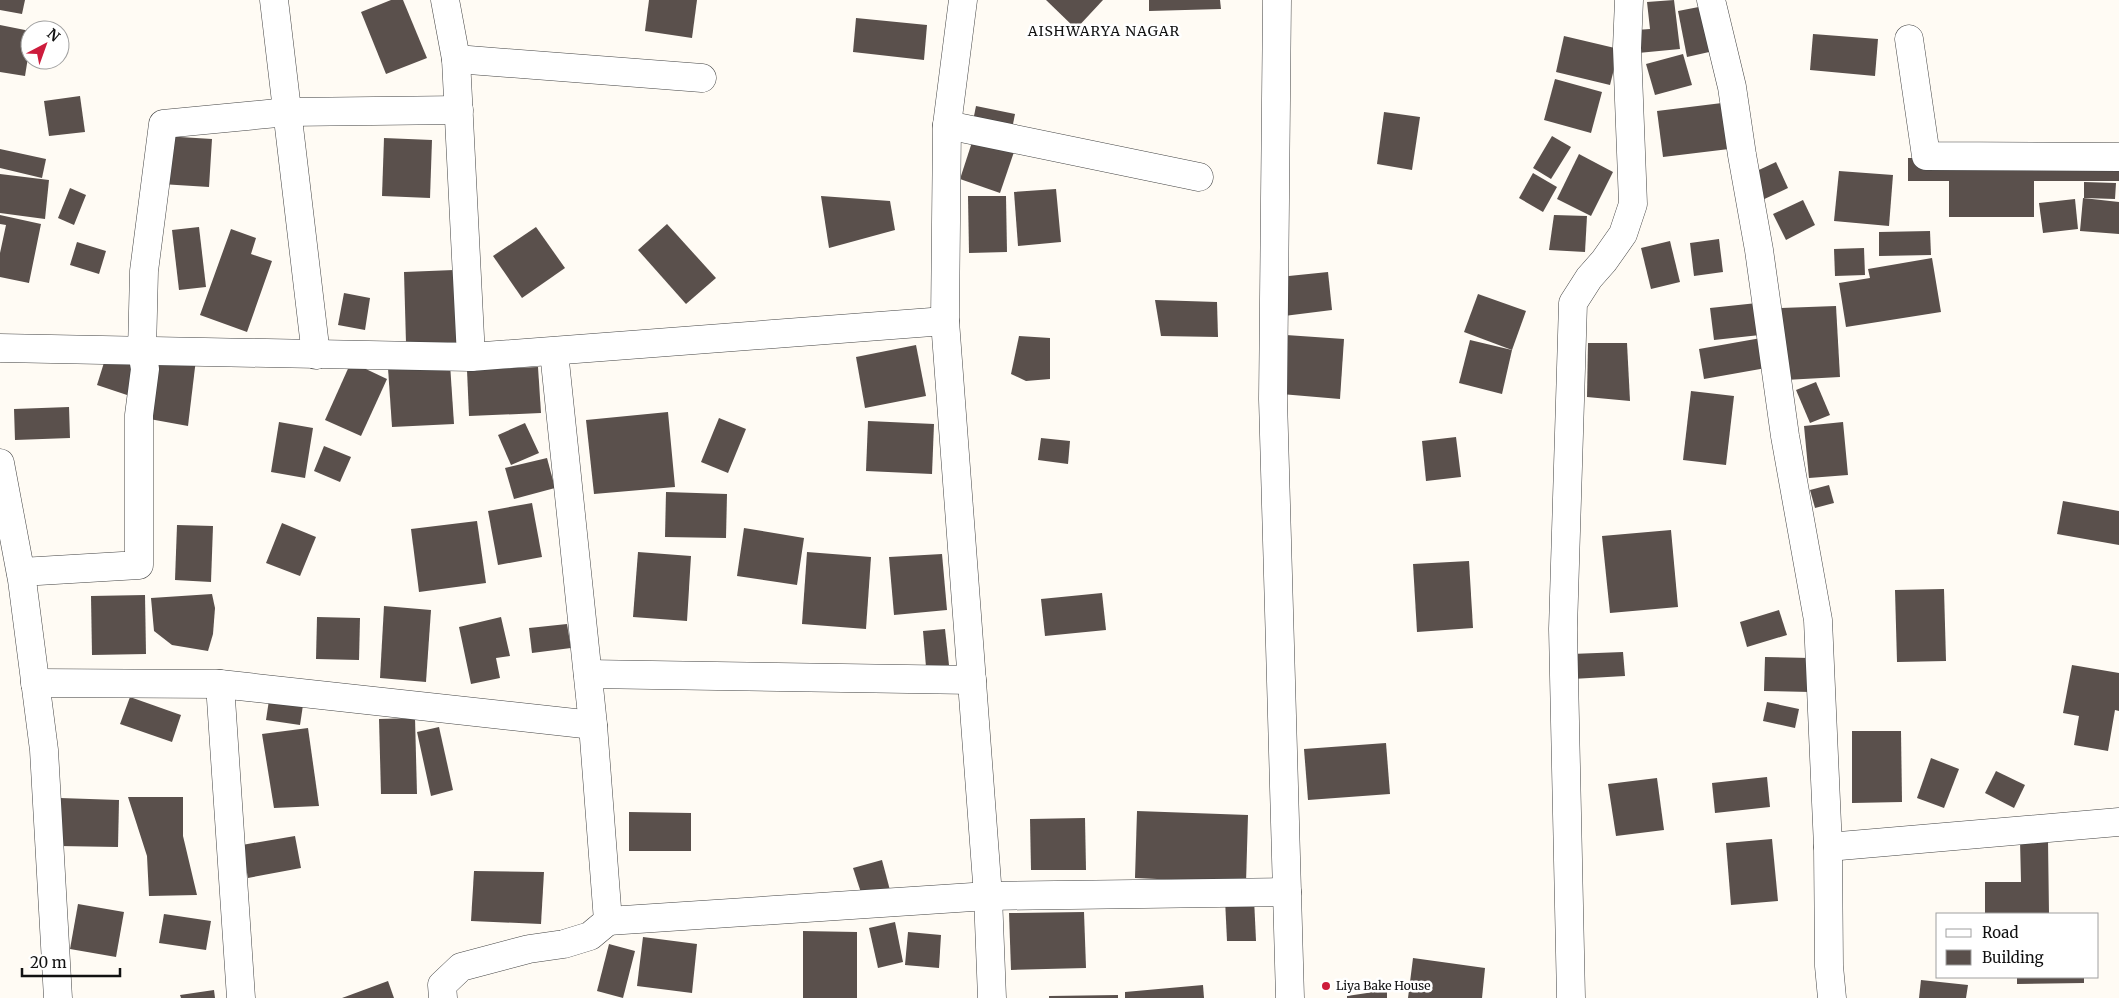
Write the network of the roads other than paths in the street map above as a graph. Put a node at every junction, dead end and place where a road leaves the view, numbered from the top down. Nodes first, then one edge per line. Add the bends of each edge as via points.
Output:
1 (274, 0) edge
2 (445, 0) edge
3 (963, 0) edge
4 (1277, 0) edge
5 (1629, 0) edge
6 (1711, 0) edge
7 (1909, 39) dead end
8 (456, 59) junction
9 (702, 78) dead end
10 (459, 110) junction
11 (288, 112) junction
12 (948, 125) junction
13 (2119, 157) edge
14 (1199, 177) dead end
15 (945, 321) junction
16 (0, 348) edge
17 (142, 351) junction
18 (554, 352) junction
19 (316, 355) junction
20 (471, 357) junction
21 (0, 463) edge
22 (21, 572) junction
23 (588, 674) junction
24 (972, 680) junction
25 (35, 683) junction
26 (220, 684) junction
27 (593, 725) junction
28 (2119, 822) edge
29 (1828, 847) junction
30 (1287, 892) junction
31 (988, 896) junction
32 (608, 921) junction
33 (58, 998) edge
34 (241, 998) edge
35 (443, 998) edge
36 (992, 998) edge
37 (1290, 998) edge
38 (1571, 998) edge
39 (1832, 998) edge

1 - 11 street
2 - 8 street
3 - 12 street
4 - 30 street via 1273,399
5 - 38 street via 1627,48 1633,204 1623,234 1573,303 1562,629
6 - 29 street via 1732,87 1785,436 1818,620
7 - 13 street via 1926,156
8 - 9 street
8 - 10 street
10 - 11 street
10 - 20 street
11 - 17 street via 163,124 144,271
11 - 19 street
12 - 14 street
12 - 15 street
15 - 18 street
15 - 24 street
16 - 17 street
17 - 19 street
17 - 22 street via 145,369 139,415 139,565
18 - 20 street
18 - 23 street
19 - 20 street
21 - 22 street
22 - 25 street
23 - 24 street
23 - 27 street
24 - 31 street
25 - 26 street
25 - 33 street via 44,750
26 - 27 street
26 - 34 street
27 - 32 street
28 - 29 street
29 - 39 street
30 - 31 street
30 - 37 street
31 - 32 street
31 - 36 street
32 - 35 street via 590,936 461,967 442,985

